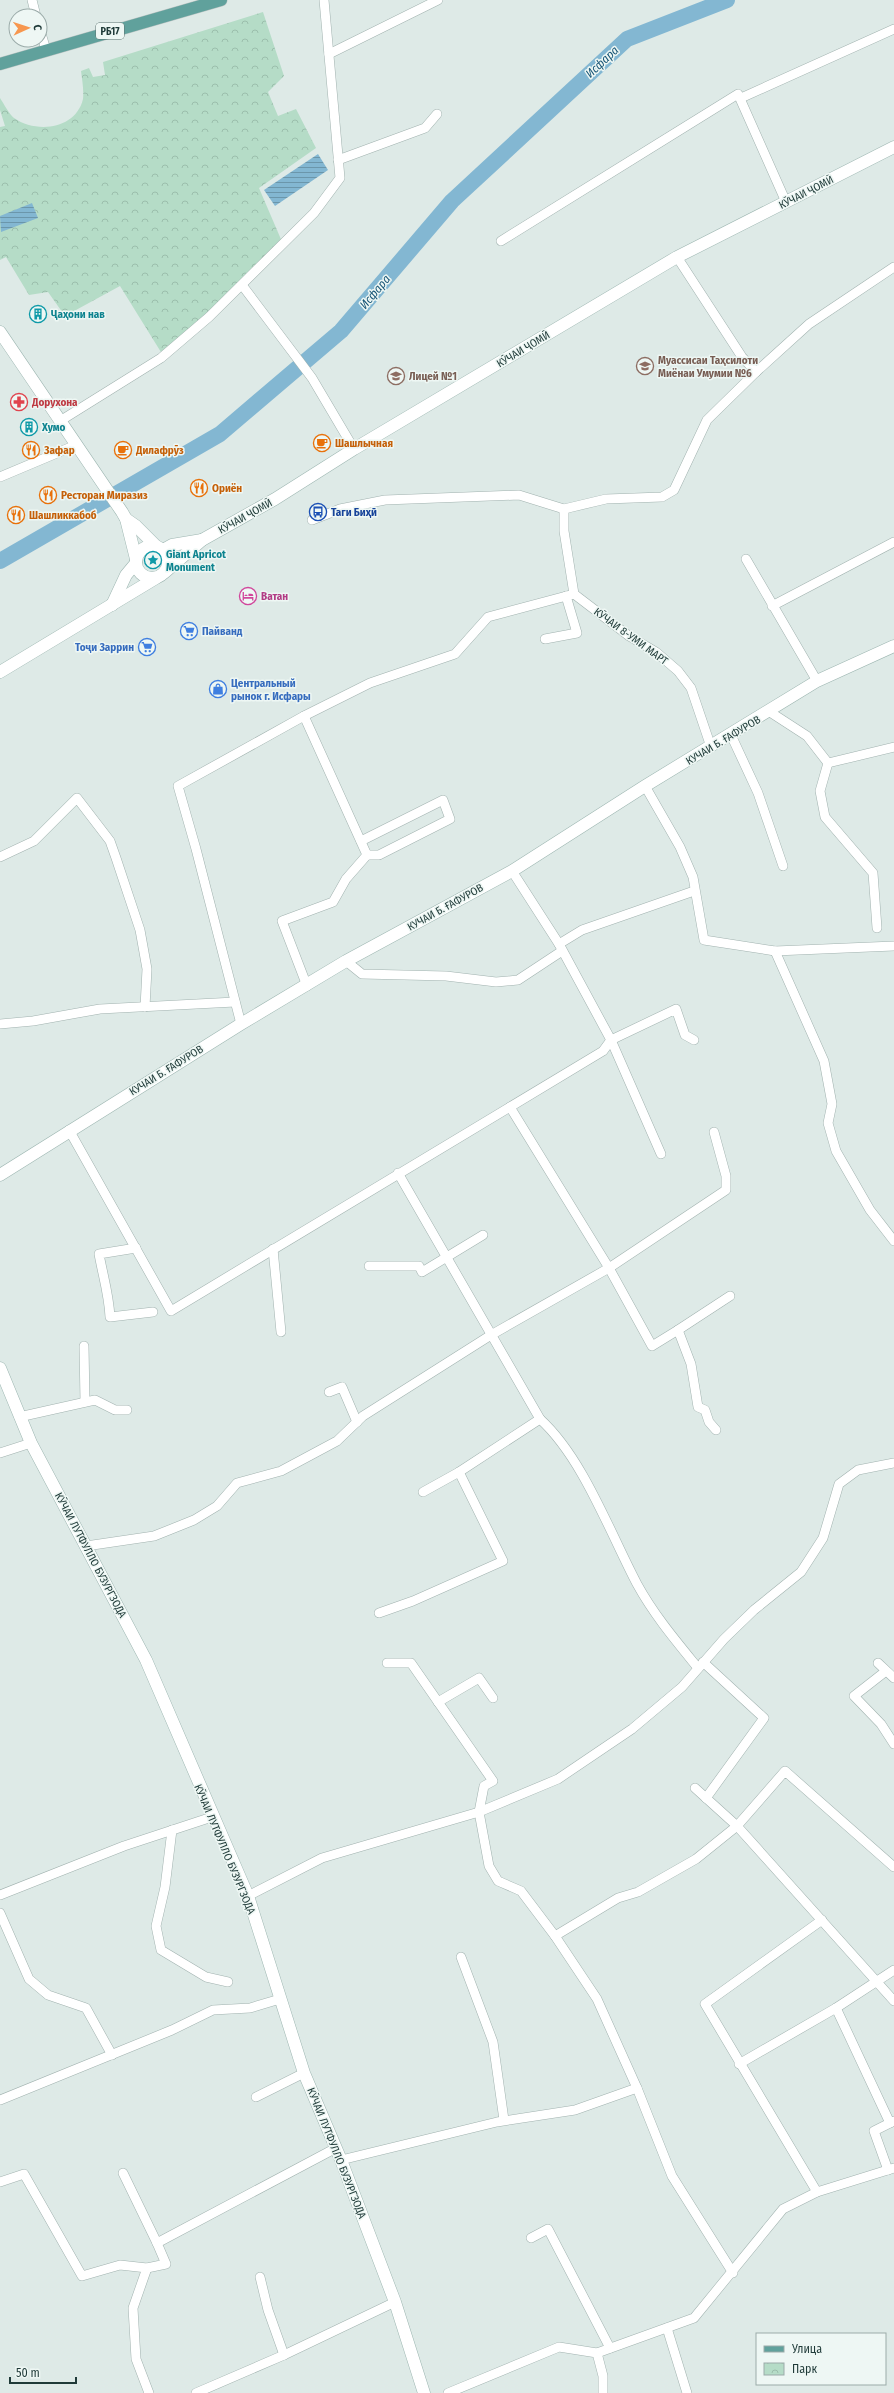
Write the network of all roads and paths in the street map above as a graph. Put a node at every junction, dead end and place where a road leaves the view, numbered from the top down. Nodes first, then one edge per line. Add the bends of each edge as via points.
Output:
1 (221, 0) edge
2 (324, 0) edge
3 (438, 0) edge
4 (191, 4) edge
5 (894, 29) edge
6 (46, 50) joint
7 (329, 54) junction
8 (0, 64) edge
9 (741, 98) junction
10 (437, 114) dead end
11 (894, 147) edge
12 (338, 160) junction
13 (786, 202) junction
14 (501, 240) dead end
15 (677, 257) junction
16 (894, 267) edge
17 (242, 285) junction
18 (0, 332) edge
19 (756, 372) junction
20 (60, 420) junction
21 (76, 445) junction
22 (354, 449) junction
23 (0, 477) edge
24 (564, 509) junction
25 (124, 515) junction
26 (312, 520) dead end
27 (202, 540) junction
28 (894, 542) edge
29 (160, 548) junction
30 (746, 559) dead end
31 (136, 561) junction
32 (160, 575) junction
33 (570, 595) junction
34 (112, 605) junction
35 (772, 606) junction
36 (545, 639) dead end
37 (894, 646) edge
38 (0, 672) edge
39 (817, 681) junction
40 (770, 712) junction
41 (304, 716) junction
42 (731, 735) junction
43 (712, 747) junction
44 (894, 747) edge
45 (828, 763) junction
46 (645, 786) junction
47 (361, 841) junction
48 (367, 855) junction
49 (0, 857) edge
50 (783, 866) dead end
51 (512, 871) junction
52 (694, 891) junction
53 (877, 928) dead end
54 (894, 946) edge
55 (561, 947) junction
56 (775, 951) junction
57 (346, 961) junction
58 (307, 986) junction
59 (235, 1002) junction
60 (145, 1007) junction
61 (0, 1024) edge
62 (241, 1024) junction
63 (611, 1040) junction
64 (694, 1040) dead end
65 (510, 1107) junction
66 (69, 1130) junction
67 (714, 1132) dead end
68 (661, 1154) dead end
69 (398, 1173) junction
70 (0, 1175) edge
71 (483, 1235) dead end
72 (894, 1241) edge
73 (136, 1248) junction
74 (273, 1249) junction
75 (447, 1257) junction
76 (369, 1266) dead end
77 (609, 1268) junction
78 (730, 1296) dead end
79 (153, 1312) dead end
80 (678, 1330) junction
81 (281, 1332) dead end
82 (491, 1335) junction
83 (84, 1346) dead end
84 (0, 1368) edge
85 (329, 1392) dead end
86 (86, 1402) junction
87 (127, 1410) dead end
88 (19, 1417) junction
89 (540, 1419) junction
90 (357, 1422) junction
91 (716, 1430) dead end
92 (31, 1443) junction
93 (0, 1453) edge
94 (894, 1463) edge
95 (459, 1472) junction
96 (423, 1492) dead end
97 (86, 1546) junction
98 (379, 1613) dead end
99 (878, 1663) dead end
100 (387, 1664) dead end
101 (700, 1665) junction
102 (886, 1671) junction
103 (894, 1678) edge
104 (493, 1698) dead end
105 (438, 1702) junction
106 (894, 1744) edge
107 (695, 1788) dead end
108 (706, 1798) junction
109 (479, 1812) junction
110 (212, 1816) junction
111 (737, 1826) junction
112 (172, 1830) junction
113 (894, 1867) edge
114 (0, 1895) edge
115 (248, 1896) junction
116 (0, 1913) edge
117 (822, 1920) junction
118 (555, 1936) junction
119 (461, 1957) dead end
120 (894, 1970) edge
121 (228, 1982) dead end
122 (876, 1982) junction
123 (280, 1999) junction
124 (894, 2001) edge
125 (836, 2008) junction
126 (112, 2055) junction
127 (739, 2064) junction
128 (304, 2072) junction
129 (637, 2088) junction
130 (256, 2097) dead end
131 (0, 2100) edge
132 (504, 2120) junction
133 (892, 2122) edge
134 (336, 2148) junction
135 (341, 2160) junction
136 (891, 2169) edge
137 (123, 2173) dead end
138 (0, 2182) edge
139 (817, 2192) junction
140 (532, 2238) dead end
141 (157, 2243) junction
142 (147, 2268) junction
143 (732, 2273) junction
144 (260, 2277) dead end
145 (395, 2302) junction
146 (668, 2328) junction
147 (610, 2348) junction
148 (597, 2353) junction
149 (284, 2355) junction
150 (149, 2393) edge
151 (196, 2393) edge
152 (424, 2393) edge
153 (448, 2393) edge
154 (603, 2393) edge
155 (688, 2393) edge

1 - 4 main road, РБ17
2 - 7 street
3 - 7 street
4 - 6 main road, РБ17
5 - 9 street
6 - 8 main road, РБ17
7 - 12 street
9 - 13 street
9 - 14 street via 738,94
10 - 12 street via 425,128
11 - 13 main road, КӮЧАИ ҶОМӢ
12 - 17 street via 340,178 314,213
13 - 15 main road, КӮЧАИ ҶОМӢ
15 - 19 street via 742,357
15 - 22 main road, КӮЧАИ ҶОМӢ
16 - 19 street via 809,324
17 - 20 street via 160,358
17 - 22 street via 312,378
18 - 20 main road
19 - 24 street via 707,420 674,490 662,497 606,499
20 - 21 main road
21 - 23 street
21 - 25 main road
22 - 27 main road, КӮЧАИ ҶОМӢ via 275,499
24 - 26 street via 519,495 385,500 340,509
24 - 33 street
25 - 29 main road
25 - 31 main road
27 - 29 main road
27 - 32 main road, КӮЧАИ ҶОМӢ
28 - 35 street
29 - 31 main road via 141,550
29 - 32 main road via 168,558
30 - 35 street
31 - 32 main road via 141,574 150,578
31 - 34 main road via 126,575
32 - 34 main road, КӮЧАИ ҶОМӢ
33 - 36 street via 577,633
33 - 41 street via 488,617 455,654 370,683
33 - 43 street, КӮЧАИ 8-УМИ МАРТ via 656,652 678,671 690,688
34 - 38 main road, КӮЧАИ ҶОМӢ
35 - 39 street
37 - 39 main road, КУЧАИ Б. ҒАФУРОВ
39 - 40 main road, КУЧАИ Б. ҒАФУРОВ
40 - 42 main road, КУЧАИ Б. ҒАФУРОВ
40 - 45 street via 807,736
41 - 47 street
41 - 59 street via 178,786
42 - 43 main road, КУЧАИ Б. ҒАФУРОВ
42 - 50 street via 758,793
43 - 46 main road, КУЧАИ Б. ҒАФУРОВ
44 - 45 street
45 - 53 street via 820,792 825,817 873,873
46 - 51 main road, КУЧАИ Б. ҒАФУРОВ
46 - 52 street via 680,847 693,877
47 - 48 street
47 - 48 street via 443,800 450,819 379,855
48 - 58 street via 346,879 333,902 282,921
49 - 60 street via 34,841 77,798 110,841 140,930 147,970
51 - 55 street
51 - 57 main road, КУЧАИ Б. ҒАФУРОВ
52 - 55 street via 582,930
52 - 56 street via 704,940
54 - 56 street
55 - 57 street via 518,980 496,982 446,976 362,974
55 - 63 street
56 - 72 street via 824,1061 832,1104 828,1123 836,1152 870,1210
57 - 58 main road, КУЧАИ Б. ҒАФУРОВ
58 - 62 main road, КУЧАИ Б. ҒАФУРОВ
59 - 60 street
59 - 62 street
60 - 61 street via 100,1009
62 - 66 main road, КУЧАИ Б. ҒАФУРОВ
63 - 64 street via 676,1009 685,1035
63 - 65 street via 603,1051
63 - 68 street
65 - 69 street
65 - 77 street
66 - 70 main road, КУЧАИ Б. ҒАФУРОВ
66 - 73 street
67 - 77 street via 726,1176 726,1190
69 - 74 street
69 - 75 street
71 - 75 street
73 - 74 street via 171,1311
73 - 79 street via 99,1254 104,1284 109,1292 110,1316
74 - 81 street
75 - 76 street via 422,1272 418,1266
75 - 82 street
77 - 80 street via 652,1346
77 - 82 street
78 - 80 street
80 - 91 street via 691,1364 698,1407 705,1410 709,1422
82 - 89 street
82 - 90 street
83 - 86 street
84 - 88 main road, КӮЧАИ ЛУТФУЛЛО БУЗУРГЗОДА
85 - 90 street via 342,1387
86 - 87 street via 95,1400 115,1410
86 - 88 street
88 - 92 main road, КӮЧАИ ЛУТФУЛЛО БУЗУРГЗОДА
89 - 95 street
89 - 101 street via 557,1434 657,1618
90 - 97 street via 337,1441 281,1471 237,1483 217,1506 194,1520 154,1536
92 - 93 street
92 - 97 main road, КӮЧАИ ЛУТФУЛЛО БУЗУРГЗОДА
94 - 101 street via 858,1470 839,1484 823,1538 801,1572 754,1610
95 - 96 street
95 - 98 street via 503,1561 413,1601
97 - 110 main road, КӮЧАИ ЛУТФУЛЛО БУЗУРГЗОДА via 146,1660
99 - 102 street
100 - 105 street via 411,1664
101 - 108 street via 764,1718
101 - 109 street via 682,1687 632,1729 558,1779
102 - 103 street
102 - 106 street via 854,1696 880,1724
104 - 105 street via 479,1678
105 - 109 street via 493,1781 484,1786
107 - 108 street
108 - 111 street
109 - 115 street via 322,1858
109 - 118 street via 485,1853 498,1881 521,1891
110 - 112 street
110 - 115 main road, КӮЧАИ ЛУТФУЛЛО БУЗУРГЗОДА
111 - 113 street via 785,1771
111 - 117 street
111 - 118 street via 696,1859 638,1892 618,1898
112 - 114 street
112 - 121 street via 165,1887 156,1926 161,1950 206,1977
115 - 123 main road, КӮЧАИ ЛУТФУЛЛО БУЗУРГЗОДА
116 - 126 street via 29,1979 48,1995 86,2008
117 - 122 street
117 - 127 street via 705,2004
118 - 129 street via 597,1999
119 - 132 street via 493,2042
120 - 122 street
122 - 124 street
122 - 125 street
123 - 126 street via 250,2008 213,2010
123 - 128 main road, КӮЧАИ ЛУТФУЛЛО БУЗУРГЗОДА
125 - 127 street
125 - 133 street
126 - 131 street
127 - 139 street
128 - 130 street
128 - 134 main road, КӮЧАИ ЛУТФУЛЛО БУЗУРГЗОДА
129 - 132 street via 575,2110
129 - 143 street via 672,2176
132 - 135 street
133 - 136 street via 874,2131
134 - 135 main road, КӮЧАИ ЛУТФУЛЛО БУЗУРГЗОДА
134 - 141 street
135 - 145 main road, КӮЧАИ ЛУТФУЛЛО БУЗУРГЗОДА
136 - 139 street
137 - 141 street
138 - 142 street via 24,2174 82,2276 120,2266
139 - 143 street via 783,2209
140 - 147 street via 548,2229
141 - 142 street via 166,2264
142 - 150 street via 133,2308 136,2359
143 - 146 street via 694,2318
144 - 149 street via 268,2310
145 - 149 street
145 - 152 main road, КӮЧАИ ЛУТФУЛЛО БУЗУРГЗОДА
146 - 147 street
146 - 155 street
147 - 148 street
148 - 153 street via 559,2347
148 - 154 street via 603,2376
149 - 151 street

